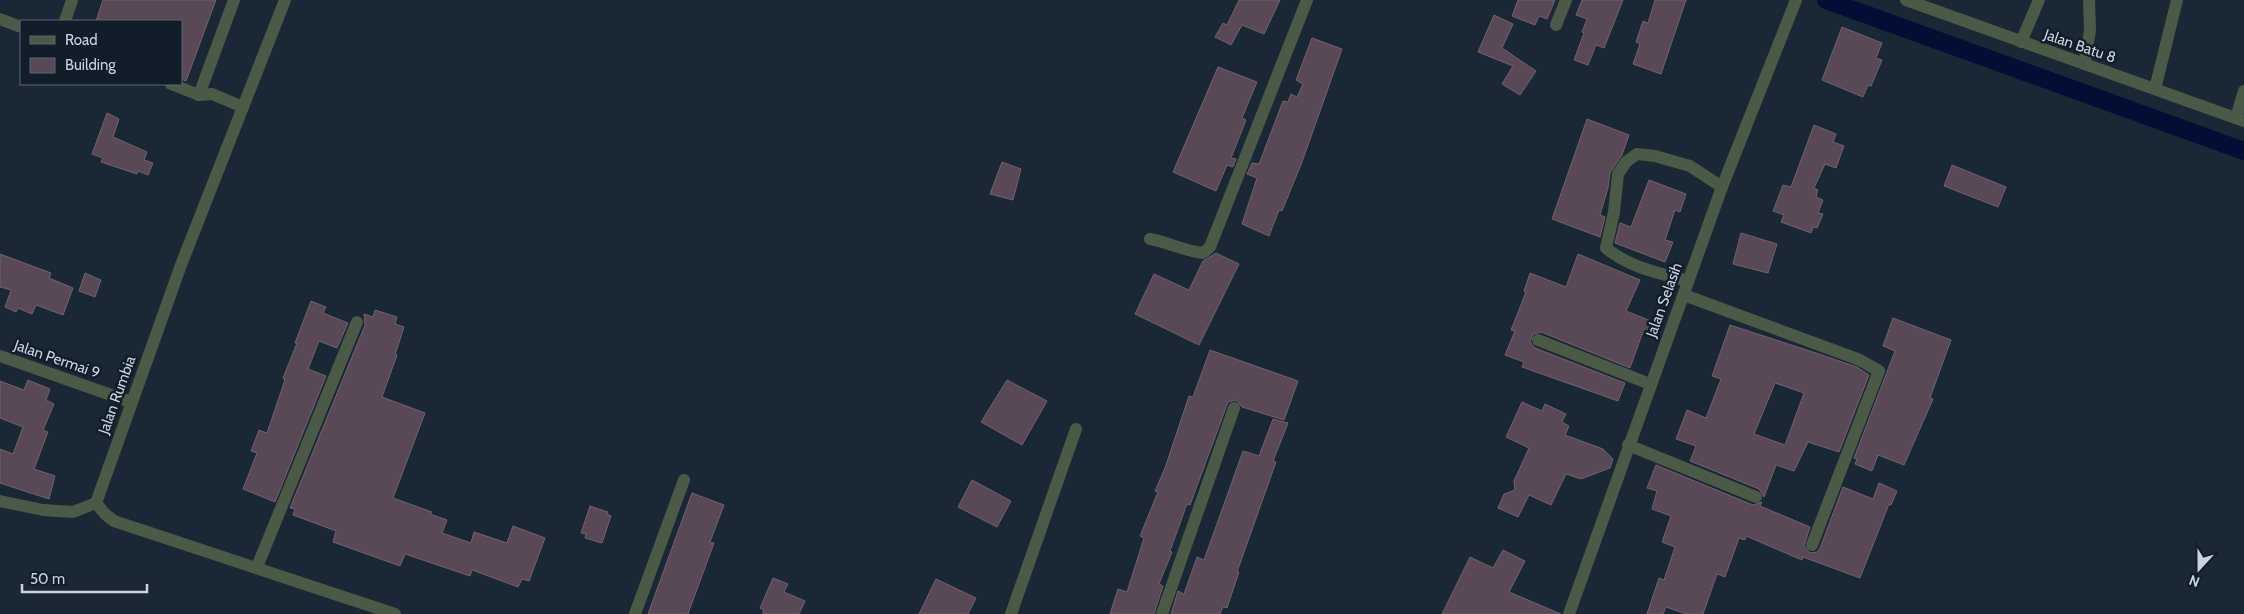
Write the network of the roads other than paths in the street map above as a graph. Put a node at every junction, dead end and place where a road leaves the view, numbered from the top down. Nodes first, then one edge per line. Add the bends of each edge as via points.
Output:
1 (72, 0) edge
2 (234, 0) edge
3 (286, 0) edge
4 (1307, 0) edge
5 (1566, 0) edge
6 (1906, 0) edge
7 (2038, 0) edge
8 (2089, 0) edge
9 (2176, 0) edge
10 (1794, 4) edge
11 (0, 19) edge
12 (65, 20) edge
13 (1556, 25) dead end
14 (20, 27) edge
15 (2021, 42) junction
16 (2084, 64) junction
17 (174, 85) edge
18 (2155, 89) junction
19 (2244, 91) edge
20 (200, 94) junction
21 (243, 107) junction
22 (2240, 120) edge
23 (1722, 187) junction
24 (1150, 239) dead end
25 (1688, 281) junction
26 (1684, 295) junction
27 (357, 322) dead end
28 (1538, 340) dead end
29 (0, 356) edge
30 (1650, 384) junction
31 (131, 402) junction
32 (1234, 408) dead end
33 (1076, 428) dead end
34 (1628, 445) junction
35 (684, 480) dead end
36 (1756, 496) dead end
37 (0, 501) edge
38 (96, 503) junction
39 (1812, 546) dead end
40 (257, 568) junction
41 (394, 614) edge
42 (635, 614) edge
43 (1011, 614) edge
44 (1162, 614) edge
45 (1569, 614) edge

1 - 12 street
2 - 20 street
3 - 21 street, Jalan Rumbia
4 - 24 street via 1210,247 1203,253 1190,252
5 - 13 street
6 - 15 street, Jalan Batu 8
7 - 15 street
8 - 16 street via 2090,31
9 - 18 street
10 - 23 street, Jalan Selasih
11 - 14 street
15 - 16 street, Jalan Batu 8
16 - 18 street, Jalan Batu 8
17 - 20 street
18 - 22 street, Jalan Batu 8
19 - 22 street
20 - 21 street via 212,94
21 - 31 street, Jalan Rumbia
23 - 25 street, Jalan Selasih
23 - 25 street via 1690,166 1655,156 1637,154 1618,174 1606,248 1636,267
25 - 26 street, Jalan Selasih
26 - 30 street, Jalan Selasih
26 - 39 street via 1860,360 1879,371
27 - 40 street
28 - 30 street
29 - 31 street, Jalan Permai 9
30 - 34 street, Jalan Selasih
31 - 38 street, Jalan Rumbia
32 - 44 street
33 - 43 street
34 - 36 street
34 - 45 street, Jalan Selasih
35 - 42 street
37 - 38 street via 73,512
38 - 40 street via 114,521
40 - 41 street

